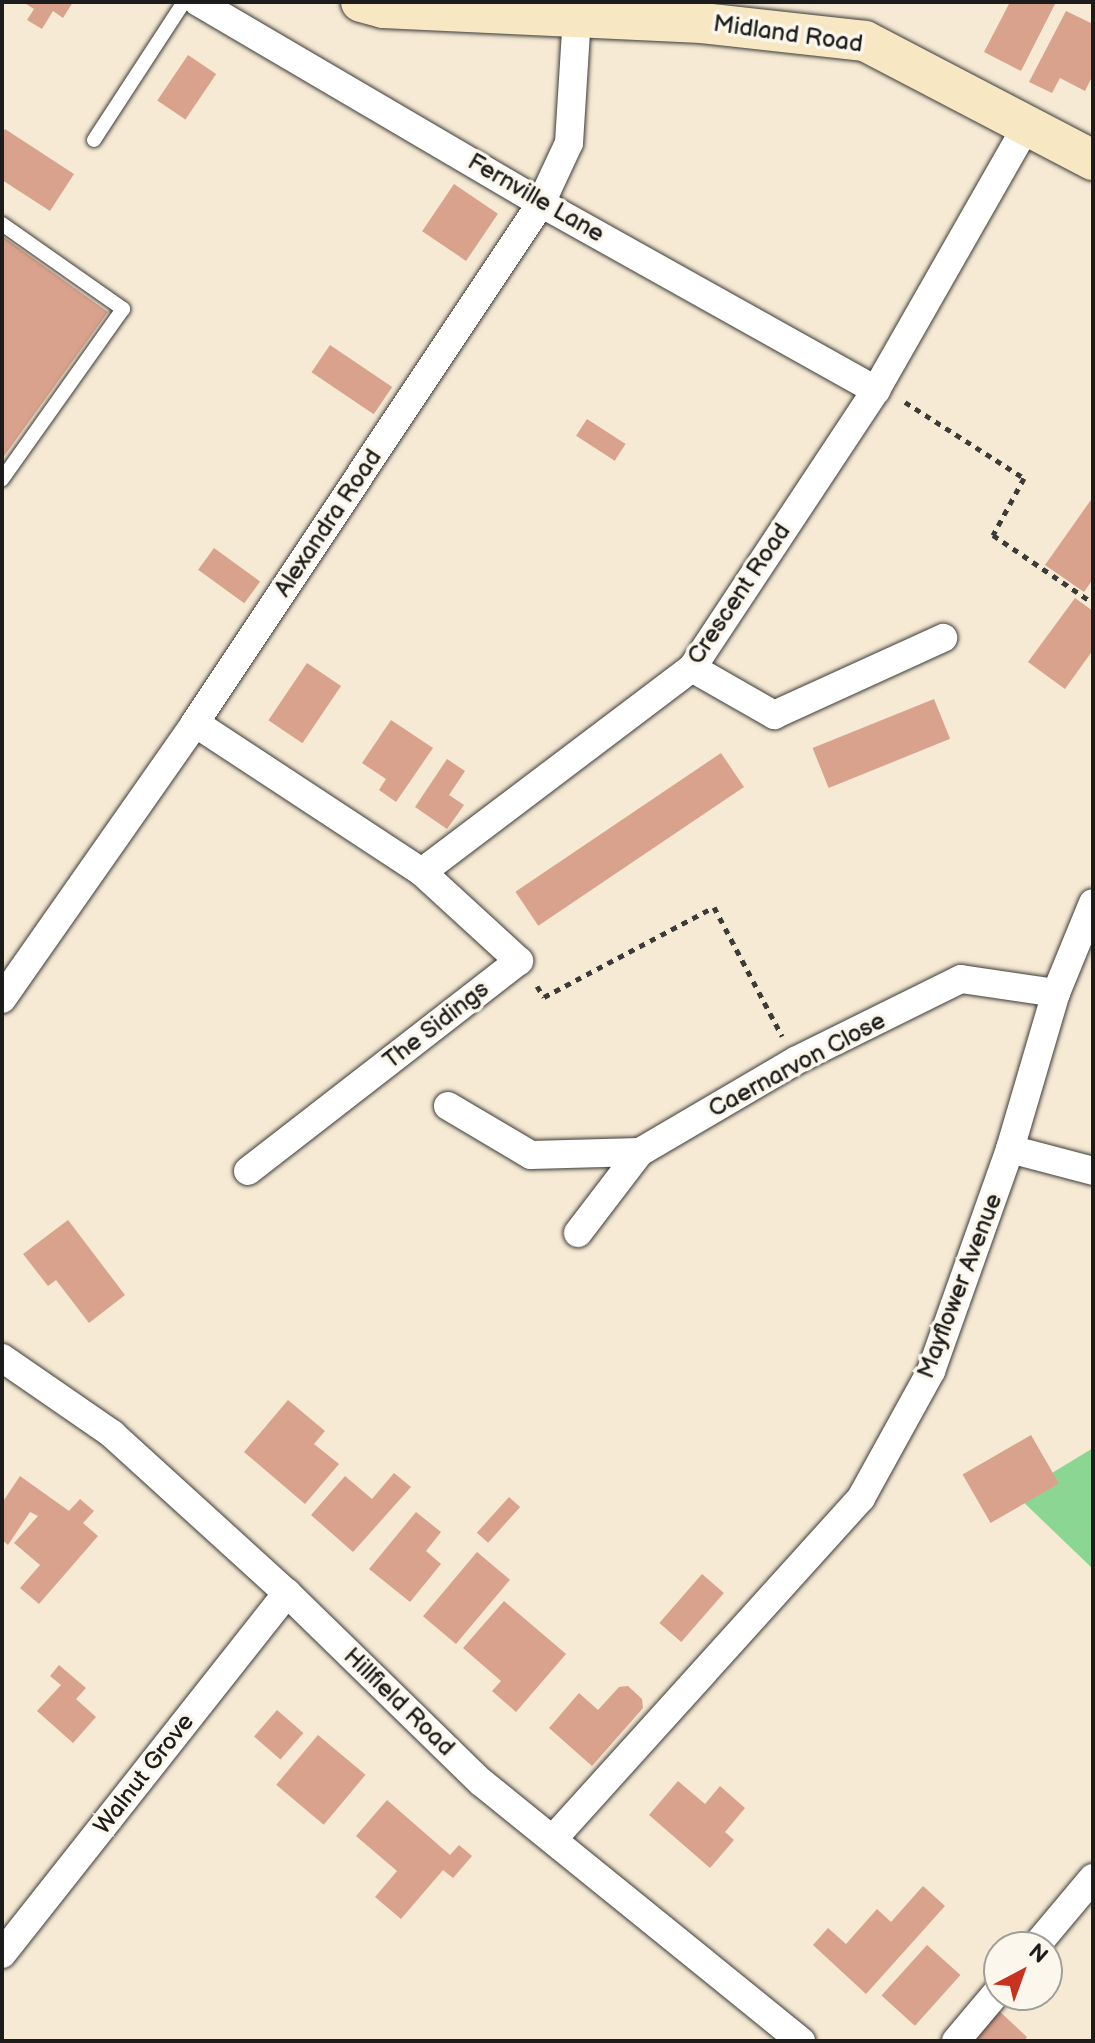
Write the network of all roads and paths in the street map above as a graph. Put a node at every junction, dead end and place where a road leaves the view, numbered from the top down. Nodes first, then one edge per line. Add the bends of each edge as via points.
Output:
1 (184, 2) edge
2 (198, 2) edge
3 (361, 2) edge
4 (703, 12) edge
5 (577, 16) junction
6 (1028, 123) junction
7 (94, 140) dead end
8 (1093, 160) edge
9 (541, 203) junction
10 (2, 224) edge
11 (876, 390) junction
12 (2, 479) edge
13 (1093, 603) edge
14 (943, 638) dead end
15 (692, 668) junction
16 (195, 723) junction
17 (422, 872) junction
18 (1093, 903) edge
19 (1056, 993) junction
20 (544, 997) dead end
21 (2, 999) edge
22 (795, 1061) junction
23 (448, 1106) dead end
24 (1010, 1149) junction
25 (640, 1152) junction
26 (248, 1171) dead end
27 (1093, 1171) edge
28 (578, 1233) dead end
29 (6, 1368) edge
30 (287, 1593) junction
31 (553, 1839) junction
32 (1093, 1878) edge
33 (1048, 1931) edge
34 (2, 1954) edge
35 (983, 2009) edge
36 (801, 2041) edge
37 (956, 2041) edge

1 - 7 lane
2 - 9 street, Fernville Lane
3 - 5 street, Midland Road via 383,8
4 - 5 street, Midland Road
4 - 6 street, Midland Road via 865,41
5 - 9 street, Alexandra Road via 569,143
6 - 8 street, Midland Road
6 - 11 street, Crescent Road
9 - 11 street, Fernville Lane
9 - 16 street, Alexandra Road
10 - 12 lane via 123,309 75,368
11 - 13 path via 905,402 1024,478 993,535
11 - 15 street, Crescent Road
14 - 15 street via 774,715
15 - 17 street, Crescent Road
16 - 17 street
16 - 21 street, Alexandra Road
17 - 26 street, The Sidings via 519,961
18 - 19 street, Mayflower Avenue
19 - 22 street, Caernarvon Close via 961,979
19 - 24 street, Mayflower Avenue
20 - 22 path via 714,907
22 - 25 street, Caernarvon Close
23 - 25 street via 531,1155
24 - 27 street
24 - 31 street, Mayflower Avenue via 931,1371 861,1498
25 - 28 street, Caernarvon Close
29 - 30 street, Hillfield Road via 112,1434
30 - 31 street, Hillfield Road via 481,1782
30 - 34 street, Walnut Grove
31 - 36 street, Hillfield Road
32 - 33 street
35 - 37 street

